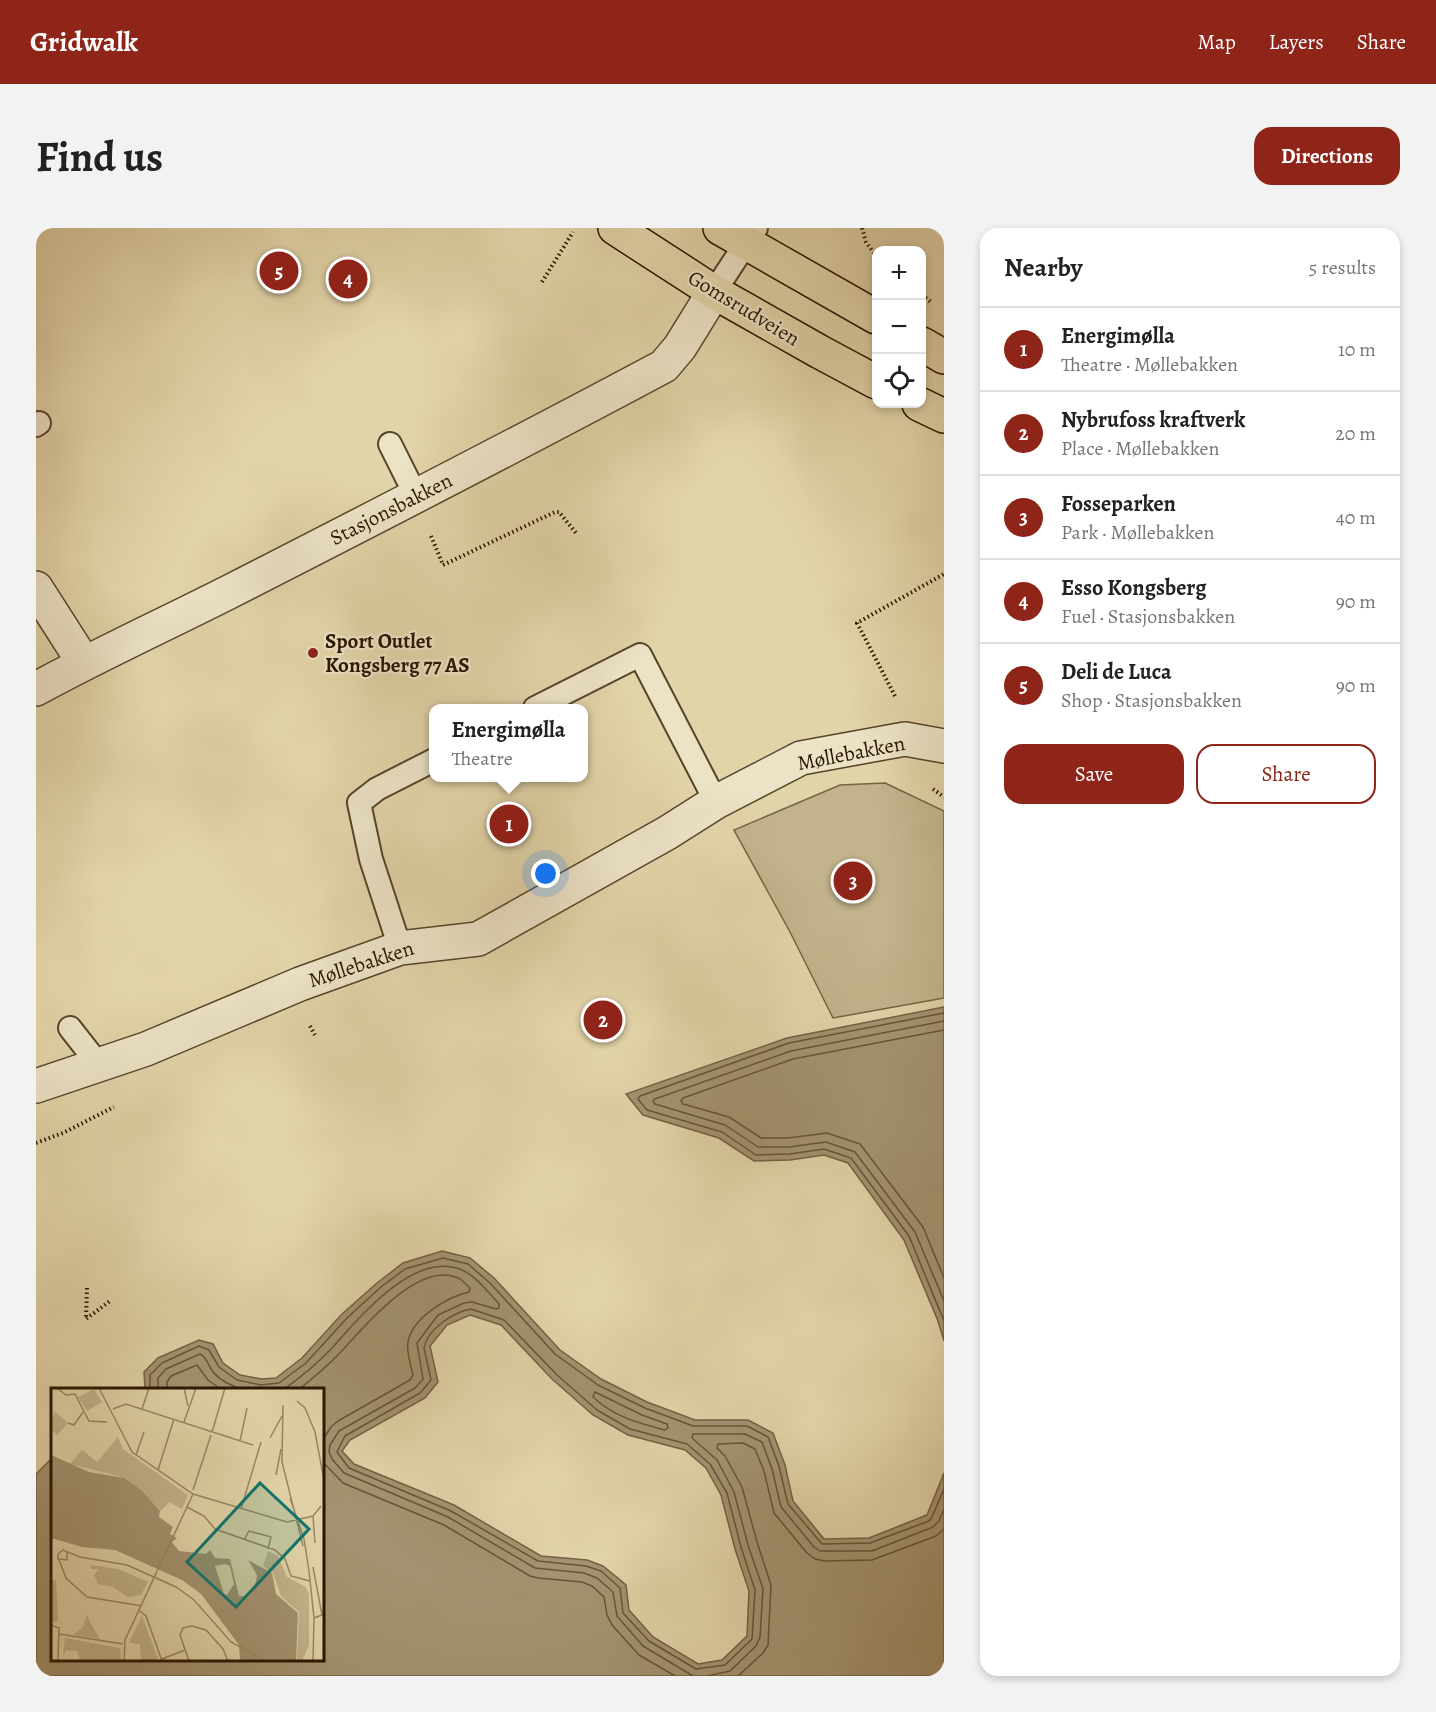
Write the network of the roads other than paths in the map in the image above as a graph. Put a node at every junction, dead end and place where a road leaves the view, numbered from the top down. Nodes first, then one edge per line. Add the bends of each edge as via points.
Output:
1 (615, 228) edge
2 (740, 233) edge
3 (714, 292) junction
4 (872, 315) edge
5 (926, 347) edge
6 (944, 357) edge
7 (872, 380) edge
8 (926, 407) edge
9 (944, 416) edge
10 (390, 444) dead end
11 (416, 496) junction
12 (36, 588) edge
13 (84, 663) junction
14 (36, 689) edge
15 (543, 704) edge
16 (944, 746) edge
17 (429, 763) edge
18 (716, 802) junction
19 (400, 948) junction
20 (70, 1028) dead end
21 (99, 1065) junction
22 (36, 1086) edge

1 - 3 main road, Gomsrudveien
2 - 3 lane
2 - 4 main road
3 - 7 main road, Gomsrudveien
3 - 11 street, Stasjonsbakken via 664,366
5 - 6 main road
8 - 9 main road
10 - 11 lane
11 - 13 street, Stasjonsbakken
12 - 13 street
13 - 14 street, Stasjonsbakken
15 - 18 lane via 640,656
16 - 18 street, Møllebakken via 905,739 801,758
17 - 19 lane via 377,789 359,803 370,859
18 - 19 street, Møllebakken via 477,939
19 - 21 street, Møllebakken
20 - 21 lane
21 - 22 street, Møllebakken

